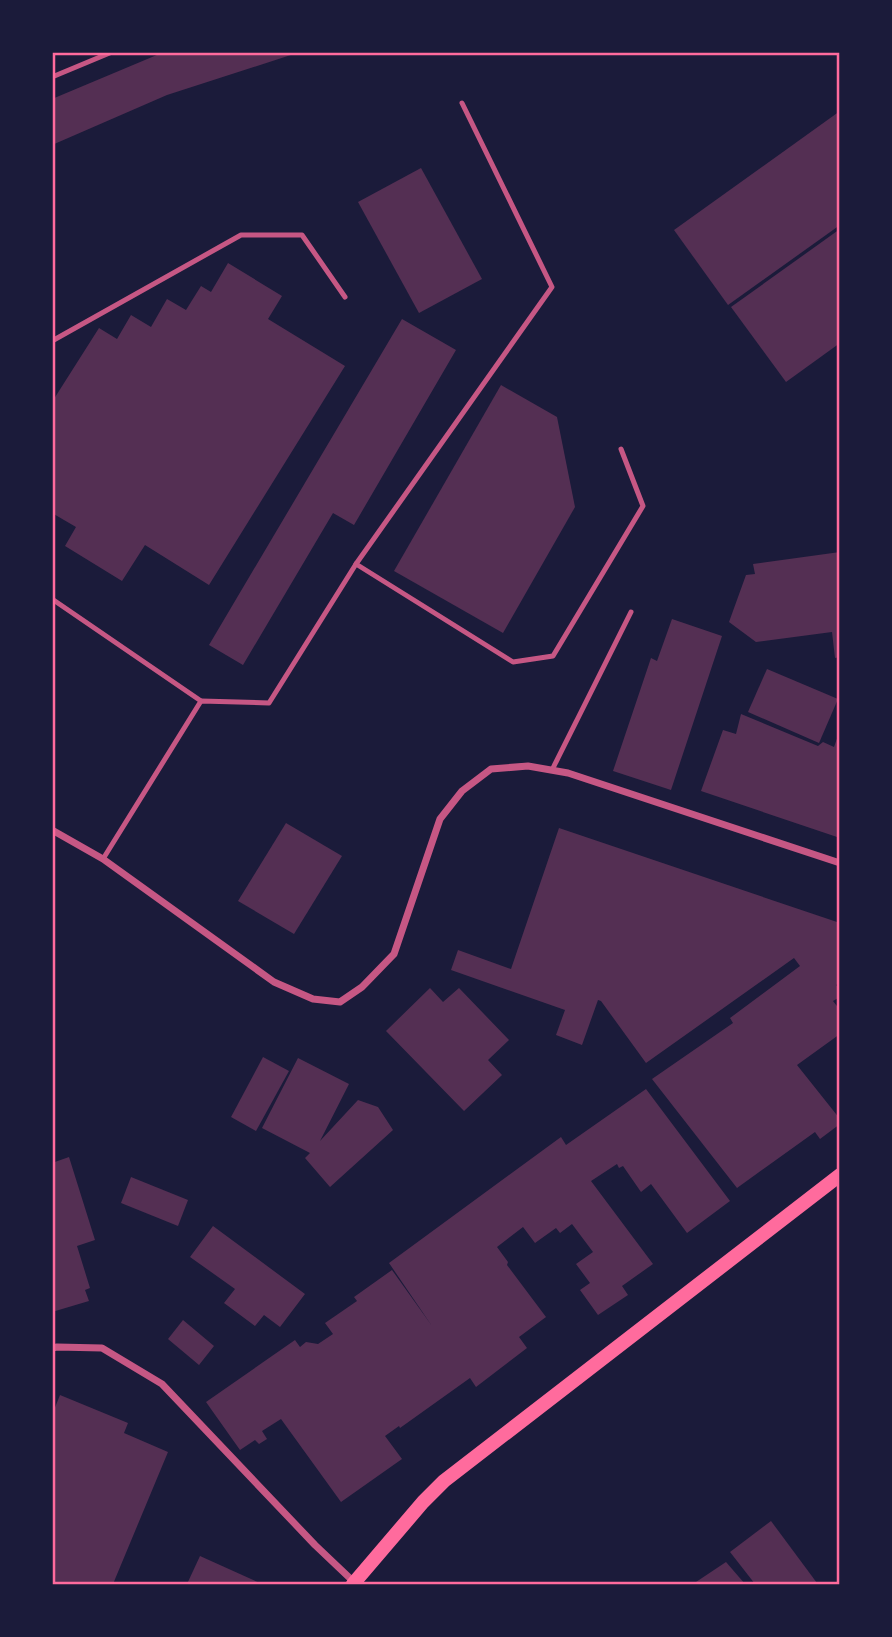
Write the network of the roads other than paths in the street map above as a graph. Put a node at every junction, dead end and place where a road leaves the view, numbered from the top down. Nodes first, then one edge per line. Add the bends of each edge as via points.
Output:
1 (112, 52) edge
2 (52, 77) edge
3 (462, 103) dead end
4 (345, 298) dead end
5 (52, 341) edge
6 (621, 449) dead end
7 (356, 564) junction
8 (52, 599) edge
9 (631, 612) dead end
10 (201, 701) junction
11 (552, 770) junction
12 (52, 830) edge
13 (103, 859) junction
14 (839, 863) edge
15 (839, 1175) edge
16 (52, 1348) edge
17 (354, 1583) edge

1 - 2 lane
3 - 7 lane via 552,287
4 - 5 lane via 302,235 241,235
6 - 7 lane via 643,506 553,656 513,662
7 - 10 lane via 269,703
8 - 10 lane
9 - 11 lane
10 - 13 lane
11 - 13 street via 528,766 491,769 461,791 440,818 394,954 340,1002 313,999 274,982
11 - 14 street
12 - 13 street
15 - 17 main road via 444,1481
16 - 17 street via 102,1348 162,1384

